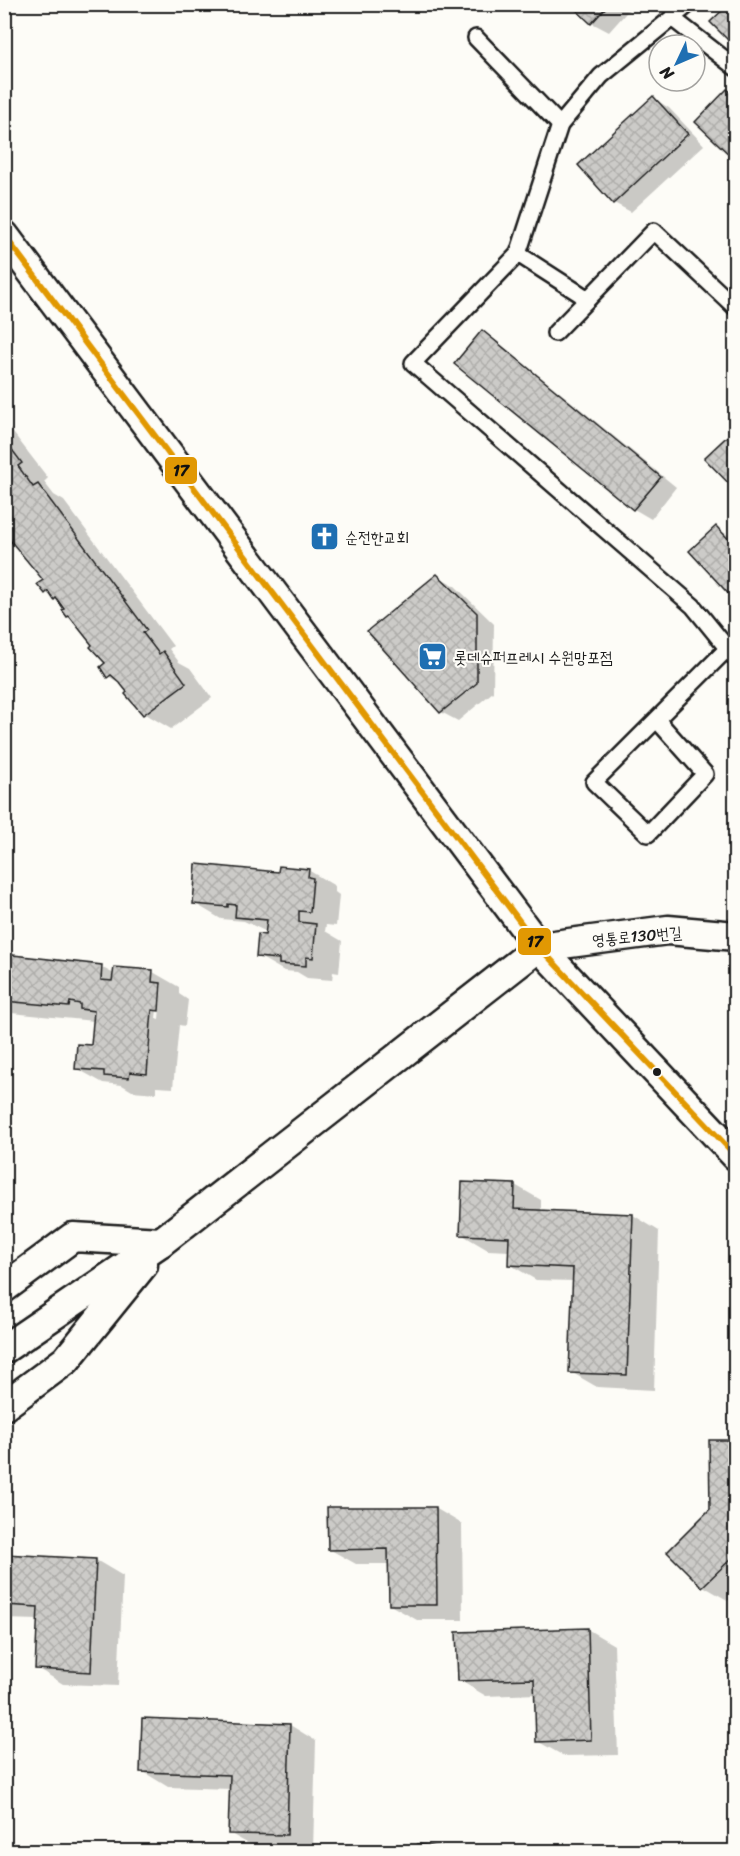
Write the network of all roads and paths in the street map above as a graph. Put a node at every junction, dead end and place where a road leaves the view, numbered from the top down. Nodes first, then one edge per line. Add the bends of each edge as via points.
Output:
1 (689, 4) edge
2 (672, 18) junction
3 (476, 38) dead end
4 (735, 68) edge
5 (560, 125) junction
6 (4, 235) edge
7 (518, 254) junction
8 (588, 299) junction
9 (735, 308) edge
10 (555, 333) dead end
11 (731, 654) edge
12 (657, 720) junction
13 (735, 936) edge
14 (539, 946) junction
15 (735, 1156) edge
16 (161, 1242) junction
17 (4, 1288) edge
18 (4, 1349) edge
19 (4, 1406) edge

1 - 2 lane
2 - 4 lane
2 - 5 lane via 601,76
3 - 5 lane
5 - 7 lane
6 - 14 street
7 - 8 lane
7 - 11 lane via 413,363 693,606
8 - 9 lane via 654,231
8 - 10 lane
11 - 12 lane
12 - 12 lane via 594,782 648,834 705,774
13 - 14 street, 영통로130번길 via 668,930
14 - 15 street
14 - 16 street
16 - 17 street via 73,1237
16 - 18 street
16 - 19 street via 66,1360

